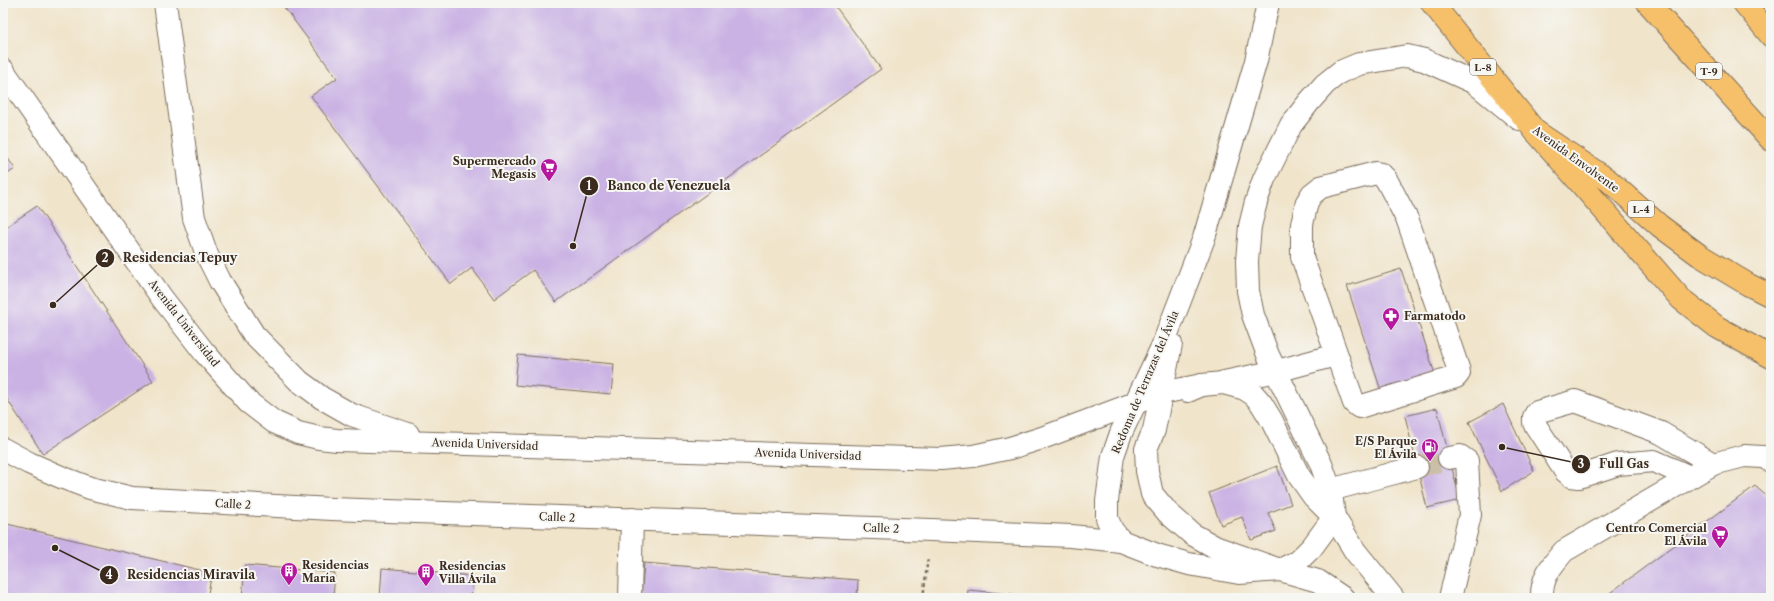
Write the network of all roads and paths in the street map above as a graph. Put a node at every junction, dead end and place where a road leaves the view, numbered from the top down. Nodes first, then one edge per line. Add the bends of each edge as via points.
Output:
1 (165, 3) edge
2 (1268, 3) edge
3 (1432, 3) edge
4 (1648, 3) edge
5 (1744, 3) edge
6 (1771, 36) edge
7 (3, 70) edge
8 (1535, 131) junction
9 (1771, 140) edge
10 (1771, 296) edge
11 (1178, 304) junction
12 (1336, 355) junction
13 (1771, 357) edge
14 (1272, 363) junction
15 (1223, 383) junction
16 (1202, 385) junction
17 (1162, 393) junction
18 (1135, 404) junction
19 (1154, 430) junction
20 (440, 443) junction
21 (3, 449) edge
22 (1449, 458) tunnel mouth
23 (1771, 461) edge
24 (1713, 464) junction
25 (1417, 467) tunnel mouth
26 (1690, 477) junction
27 (1322, 493) junction
28 (1334, 517) junction
29 (632, 519) junction
30 (931, 530) junction
31 (1120, 541) junction
32 (1280, 570) junction
33 (630, 598) edge
34 (923, 598) edge
35 (1343, 598) edge
36 (1393, 598) edge
37 (1450, 598) edge
38 (1542, 598) edge

1 - 20 street via 194,218 207,255 234,306 254,335 276,358 322,398 352,416
2 - 11 street via 1256,61 1204,238
3 - 8 main road, Avenida Envolvente / L-8
4 - 9 main road, T-9
5 - 6 main road
7 - 20 street, Avenida Universidad via 162,298 204,352 248,402 274,422 298,433 320,438
8 - 10 main road, Avenida Envolvente / L-4 via 1608,180 1660,226 1699,255
8 - 13 main road via 1681,298 1717,327
8 - 14 street, Redoma de Terrazas del Ávila via 1474,83 1424,60 1407,56 1359,64 1340,72 1325,84 1291,125 1276,153 1264,179 1250,226 1248,291 1253,315
11 - 17 street, Redoma de Terrazas del Ávila
11 - 18 street, Redoma de Terrazas del Ávila via 1162,347
12 - 12 street via 1354,403 1359,407 1456,377 1458,373 1408,221 1382,174 1376,173 1321,187 1307,202 1303,217 1302,257
12 - 14 street
14 - 15 street
14 - 27 street, Redoma de Terrazas del Ávila via 1318,457
15 - 16 street, Redoma de Terrazas del Ávila
15 - 27 street, Redoma de Terrazas del Ávila via 1254,395 1261,403 1299,476
16 - 17 street, Avenida Universidad
16 - 19 street, Redoma de Terrazas del Ávila via 1181,395 1167,409
17 - 18 street, Avenida Universidad
17 - 19 street, Redoma de Terrazas del Ávila
18 - 20 street, Avenida Universidad via 1010,448 973,456 941,459
18 - 31 street, Redoma de Terrazas del Ávila via 1113,456 1107,501 1107,518
19 - 32 street, Redoma de Terrazas del Ávila via 1146,449 1147,471 1152,494 1168,513 1192,534 1215,547
21 - 29 street, Calle 2 via 61,477 90,488 132,498 332,509
22 - 37 street via 1460,456 1467,461 1470,515
23 - 24 street via 1763,457 1744,456
24 - 26 street
24 - 26 street via 1661,433 1575,401 1538,412 1534,417 1534,423 1565,471 1571,476 1579,477 1618,464 1654,461
25 - 27 street
26 - 38 street via 1564,551 1547,570 1541,587
27 - 28 street, Redoma de Terrazas del Ávila
28 - 32 street via 1298,561
28 - 36 street, Redoma de Terrazas del Ávila via 1354,551
29 - 30 street, Calle 2
29 - 33 street
30 - 31 street, Calle 2 via 1071,536
30 - 34 path
31 - 32 street via 1157,555 1215,569 1239,573
32 - 35 street, Redoma de Terrazas del Ávila via 1318,581

